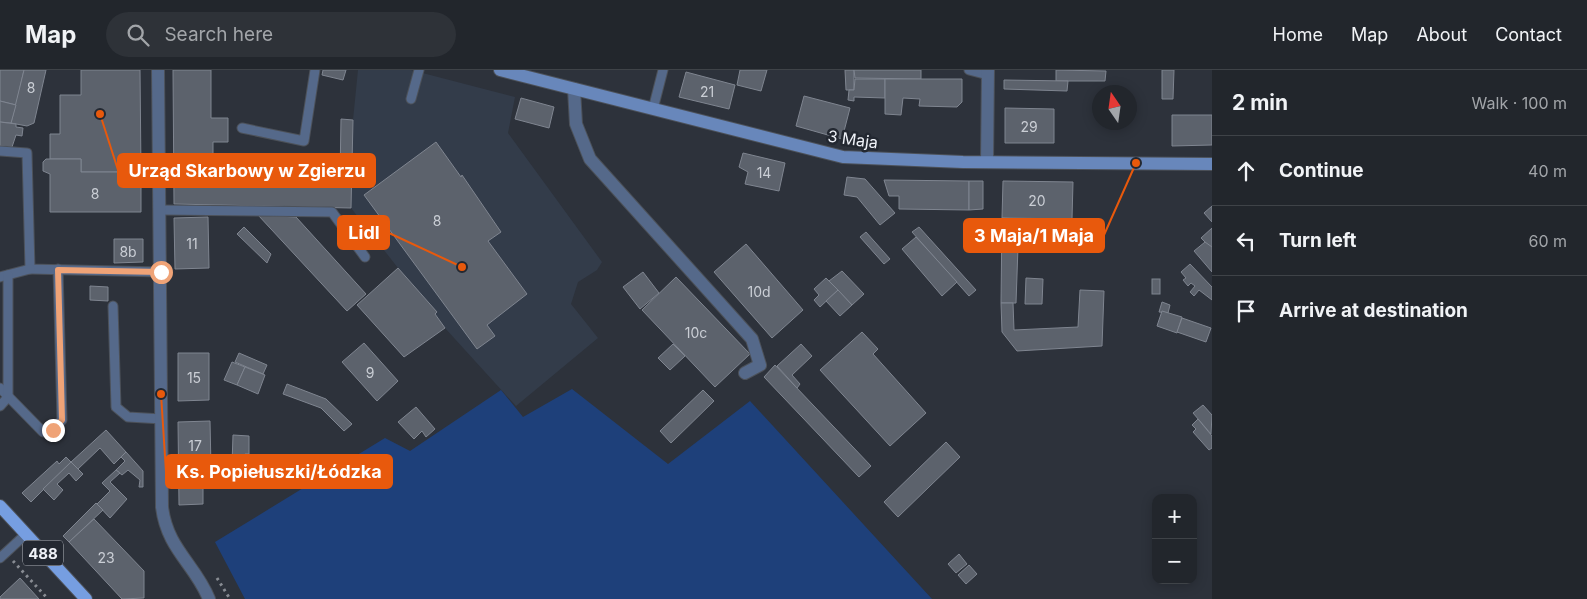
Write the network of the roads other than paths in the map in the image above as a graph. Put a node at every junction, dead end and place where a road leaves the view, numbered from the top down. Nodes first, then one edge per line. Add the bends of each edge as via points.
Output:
1 (158, 70) edge
2 (315, 70) edge
3 (419, 70) edge
4 (500, 70) edge
5 (663, 70) edge
6 (969, 70) edge
7 (988, 72) edge
8 (574, 89) junction
9 (412, 99) dead end
10 (654, 109) junction
11 (242, 128) dead end
12 (0, 151) edge
13 (987, 162) junction
14 (1212, 164) edge
15 (160, 210) junction
16 (366, 257) dead end
17 (30, 268) junction
18 (58, 270) junction
19 (161, 272) junction
20 (4, 276) edge
21 (113, 306) dead end
22 (745, 373) dead end
23 (0, 388) edge
24 (8, 397) junction
25 (0, 406) edge
26 (162, 419) junction
27 (0, 506) edge
28 (26, 534) junction
29 (3, 556) edge
30 (80, 597) edge
31 (209, 599) edge

1 - 15 street
2 - 11 lane via 304,141
3 - 9 lane
4 - 8 main road, 3 Maja
5 - 10 lane
6 - 7 lane
7 - 13 street
8 - 10 main road, 3 Maja
8 - 22 street via 576,124 590,160 752,339 760,366
10 - 13 main road, 3 Maja via 844,157
12 - 17 lane via 27,153
13 - 14 main road, 3 Maja
15 - 16 lane via 332,212
15 - 19 street
17 - 18 lane
17 - 20 lane
18 - 19 lane
18 - 24 lane via 62,420 53,430 43,432
19 - 26 street
20 - 24 lane
21 - 26 lane via 116,407 128,417
23 - 24 lane
24 - 25 lane
26 - 31 street via 164,524 170,539
27 - 28 main road, 488
28 - 29 lane
28 - 30 main road, 488

